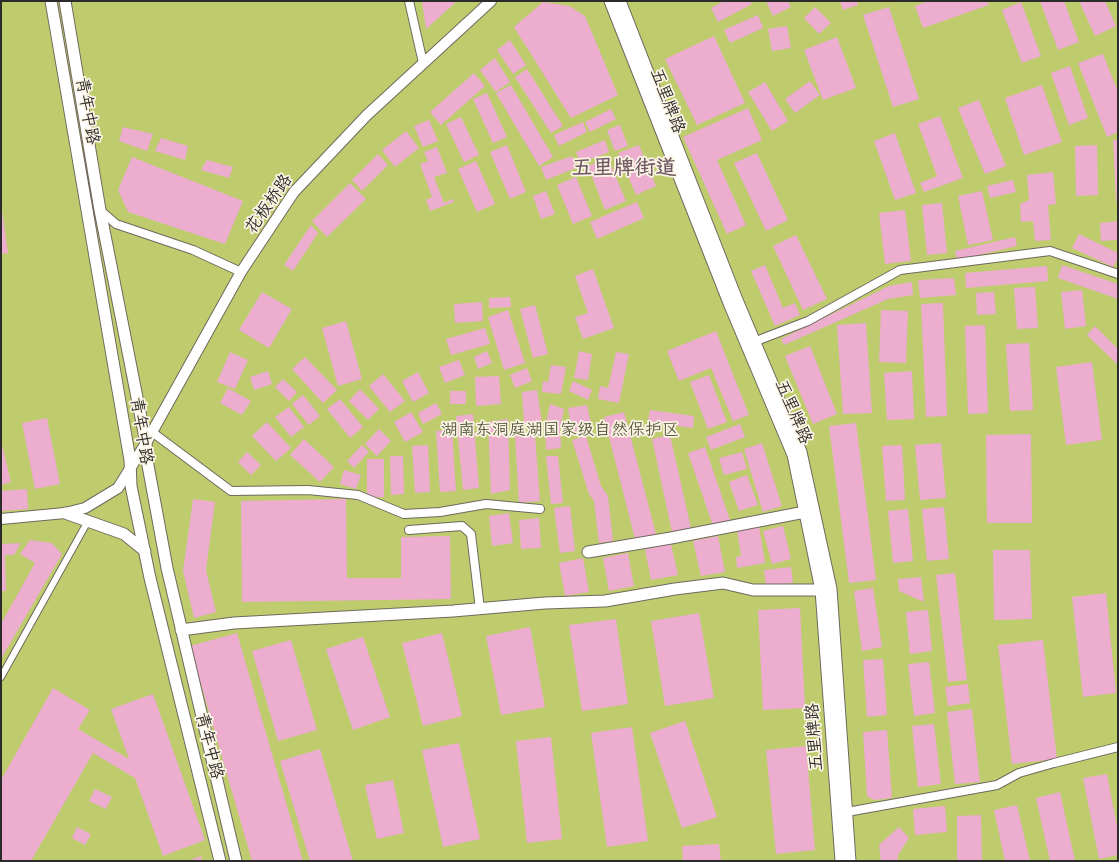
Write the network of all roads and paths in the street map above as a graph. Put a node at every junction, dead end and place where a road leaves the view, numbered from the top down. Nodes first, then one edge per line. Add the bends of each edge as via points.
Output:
1 (51, 1) edge
2 (65, 1) edge
3 (409, 1) edge
4 (492, 1) edge
5 (612, 1) edge
6 (423, 63) junction
7 (100, 210) junction
8 (241, 272) junction
9 (1118, 274) edge
10 (751, 343) junction
11 (152, 432) junction
12 (146, 442) junction
13 (130, 469) junction
14 (540, 509) dead end
15 (65, 512) junction
16 (805, 512) junction
17 (1, 519) edge
18 (88, 521) junction
19 (409, 530) dead end
20 (145, 551) junction
21 (588, 552) dead end
22 (821, 590) junction
23 (480, 609) junction
24 (181, 630) junction
25 (1, 677) edge
26 (1118, 747) edge
27 (847, 812) junction
28 (220, 861) edge
29 (236, 861) edge
30 (841, 861) edge
31 (850, 861) edge

1 - 13 main road, 青年中路
2 - 7 main road, 青年中路
3 - 6 street
4 - 6 street, 花板桥路
5 - 10 main road, 五里牌路 via 726,296
6 - 8 street, 花板桥路 via 367,115 294,192
7 - 8 street via 116,224 193,250
7 - 12 main road, 青年中路
8 - 11 street, 花板桥路
9 - 10 street via 1050,251 900,270 808,321
10 - 16 main road, 五里牌路 via 793,455
10 - 27 main road, 五里牌路 via 801,452 830,589
11 - 12 street, 花板桥路
11 - 14 street via 231,491 308,490 358,495 404,514 440,512 486,504
12 - 13 street, 花板桥路
12 - 24 main road, 青年中路 via 166,568
13 - 15 street, 花板桥路 via 118,488 85,508
13 - 20 main road, 青年中路 via 131,486
15 - 17 street, 花板桥路
15 - 18 main road
16 - 21 main road
16 - 22 main road, 五里牌路
18 - 20 main road via 124,534
18 - 25 street
19 - 23 street via 462,526 471,534
20 - 28 main road, 青年中路
22 - 23 main road via 753,590 723,583 605,601
22 - 30 main road, 五里牌路
23 - 24 main road via 234,623
24 - 29 main road, 青年中路
26 - 27 street via 1019,773 997,785
27 - 31 main road, 五里牌路

